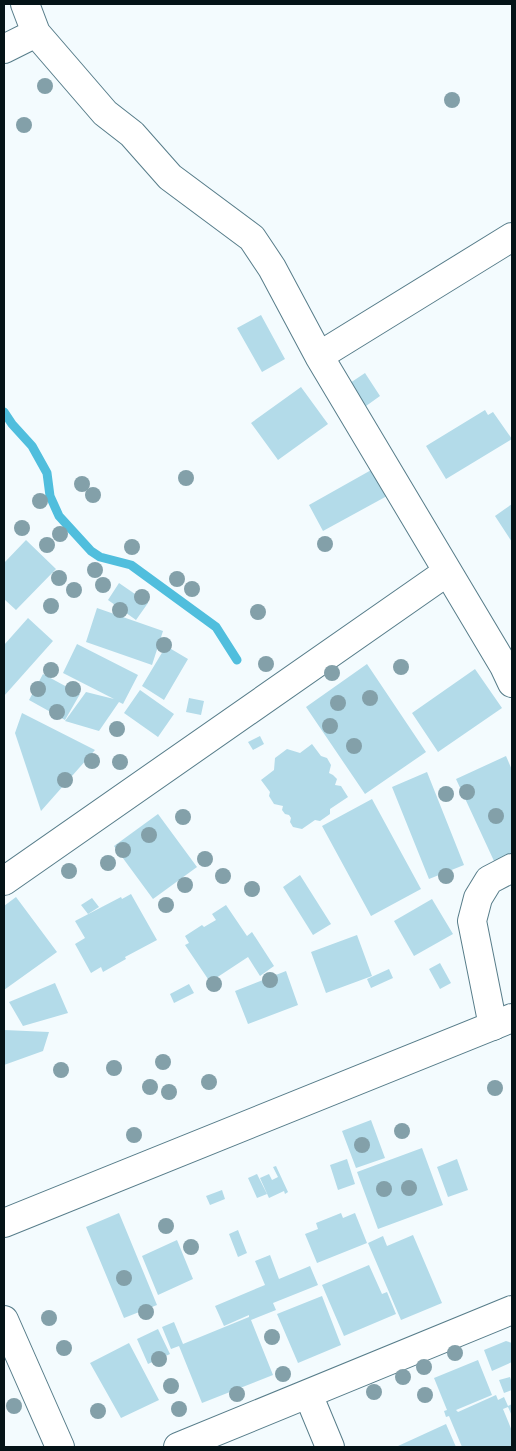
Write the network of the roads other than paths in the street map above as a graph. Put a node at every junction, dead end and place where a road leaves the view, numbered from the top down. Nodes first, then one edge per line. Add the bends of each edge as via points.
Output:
1 (25, 4) edge
2 (36, 33) junction
3 (4, 48) edge
4 (512, 237) edge
5 (319, 356) junction
6 (447, 572) junction
7 (512, 683) edge
8 (512, 868) edge
9 (4, 882) edge
10 (503, 1022) edge
11 (4, 1223) edge
12 (512, 1310) edge
13 (4, 1320) edge
14 (308, 1394) junction
15 (60, 1447) edge
16 (178, 1447) edge
17 (330, 1447) edge

1 - 2 street
2 - 3 street
2 - 5 street via 105,114 132,134 170,177 252,238 272,268
4 - 5 street
5 - 6 street
6 - 7 street
6 - 9 street
8 - 10 street via 488,880 478,898 472,921
10 - 11 street
12 - 14 street
13 - 15 street
14 - 16 street
14 - 17 street

